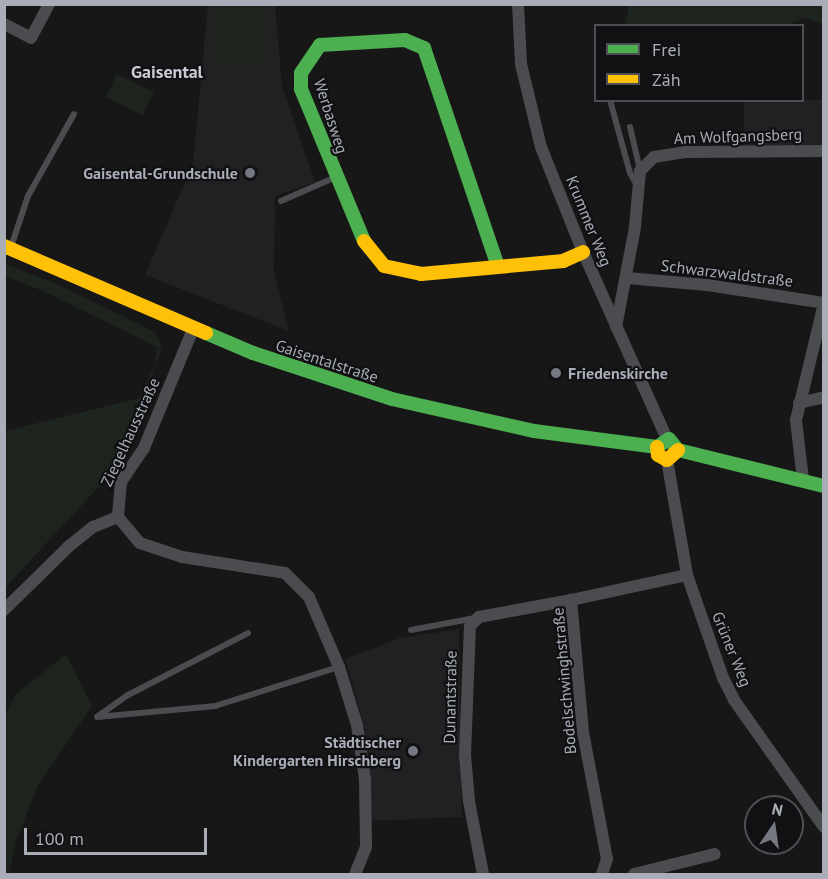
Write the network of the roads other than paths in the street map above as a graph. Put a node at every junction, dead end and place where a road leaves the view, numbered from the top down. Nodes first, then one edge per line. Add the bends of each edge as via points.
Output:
1 (49, 4) edge
2 (518, 4) edge
3 (4, 24) edge
4 (611, 102) edge
5 (74, 114) dead end
6 (630, 127) dead end
7 (824, 151) edge
8 (640, 171) junction
9 (335, 178) junction
10 (639, 188) junction
11 (281, 201) dead end
12 (8, 246) edge
13 (583, 252) junction
14 (498, 266) junction
15 (627, 278) junction
16 (824, 303) edge
17 (616, 327) junction
18 (193, 329) junction
19 (824, 397) edge
20 (799, 403) junction
21 (662, 443) junction
22 (678, 450) junction
23 (667, 460) junction
24 (802, 480) junction
25 (824, 486) edge
26 (118, 516) junction
27 (687, 575) junction
28 (571, 600) junction
29 (4, 610) edge
30 (479, 617) junction
31 (411, 630) dead end
32 (248, 633) dead end
33 (339, 667) junction
34 (824, 827) edge
35 (714, 854) dead end
36 (355, 874) edge
37 (483, 874) edge
38 (604, 874) edge
39 (634, 874) edge

1 - 3 street via 31,38
2 - 13 street, Krummer Weg via 521,64 541,147
4 - 10 lane via 630,173
5 - 12 lane via 28,196
6 - 8 lane
7 - 8 street, Am Wolfgangsberg via 685,152 654,157
8 - 10 street
9 - 11 lane
9 - 14 main road, Werbasweg via 369,252 384,266 421,274
9 - 14 main road, Werbasweg via 301,89 301,73 307,59 320,45 332,42 405,40 424,48
10 - 15 street
12 - 18 main road, Gaisentalstraße
13 - 14 main road, Werbasweg via 563,261
13 - 17 street, Krummer Weg
15 - 16 street, Schwarzwaldstraße via 707,285
15 - 17 street
16 - 20 street, Schwarzwaldstraße
17 - 21 street, Krummer Weg
18 - 21 main road, Gaisentalstraße via 392,399 534,431
18 - 26 street, Ziegelhausstraße via 144,448 122,482
19 - 20 street
20 - 24 street, Schwarzwaldstraße via 796,420
21 - 22 main road
21 - 23 main road via 658,455
22 - 23 main road
22 - 24 main road
23 - 27 street, Grüner Weg
24 - 25 main road
26 - 29 street via 93,527
26 - 33 street via 140,543 182,557 285,573 309,597
27 - 28 street, Bodelschwinghstraße
27 - 34 street, Grüner Weg via 735,700
28 - 30 street
28 - 38 street, Bodelschwinghstraße via 583,732 606,859
30 - 31 lane
30 - 37 street, Dunantstraße via 470,626 468,639 465,755
32 - 33 lane via 128,694 97,717 215,706
33 - 36 street via 357,725 365,780 366,847
35 - 39 street

